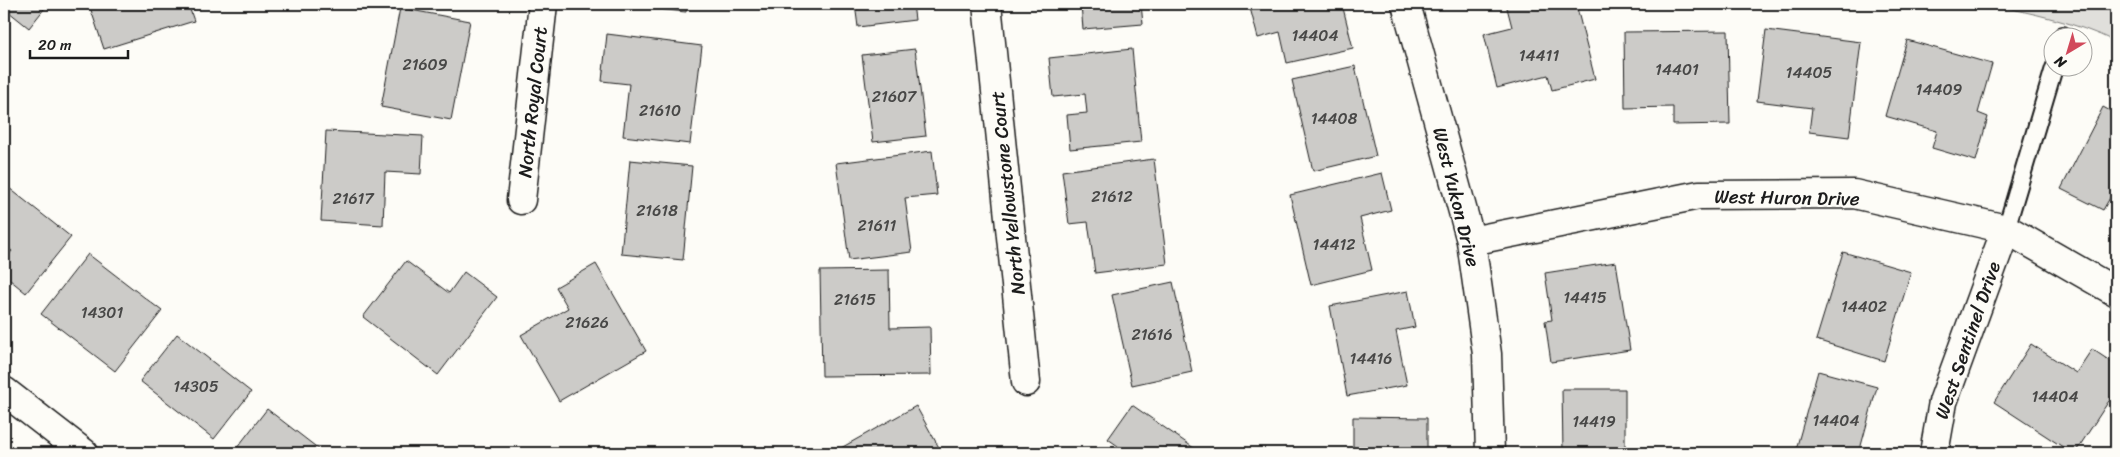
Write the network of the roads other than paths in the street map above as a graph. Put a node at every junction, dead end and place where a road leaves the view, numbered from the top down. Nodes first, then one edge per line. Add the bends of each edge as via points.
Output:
1 (543, 4) edge
2 (987, 4) edge
3 (1406, 4) edge
4 (2051, 78) edge
5 (521, 200) dead end
6 (2006, 229) junction
7 (1471, 242) junction
8 (2116, 292) edge
9 (1026, 382) dead end
10 (4, 391) edge
11 (84, 453) edge
12 (1490, 453) edge
13 (1934, 453) edge

1 - 5 street, North Royal Court
2 - 9 street, North Yellowstone Court
3 - 7 street, West Yukon Drive
4 - 6 lane
6 - 7 street, West Huron Drive via 1854,194 1699,195
6 - 8 street, West Huron Drive
6 - 13 street, West Sentinel Drive via 1943,402
7 - 12 street, West Yukon Drive via 1487,354
10 - 11 street

